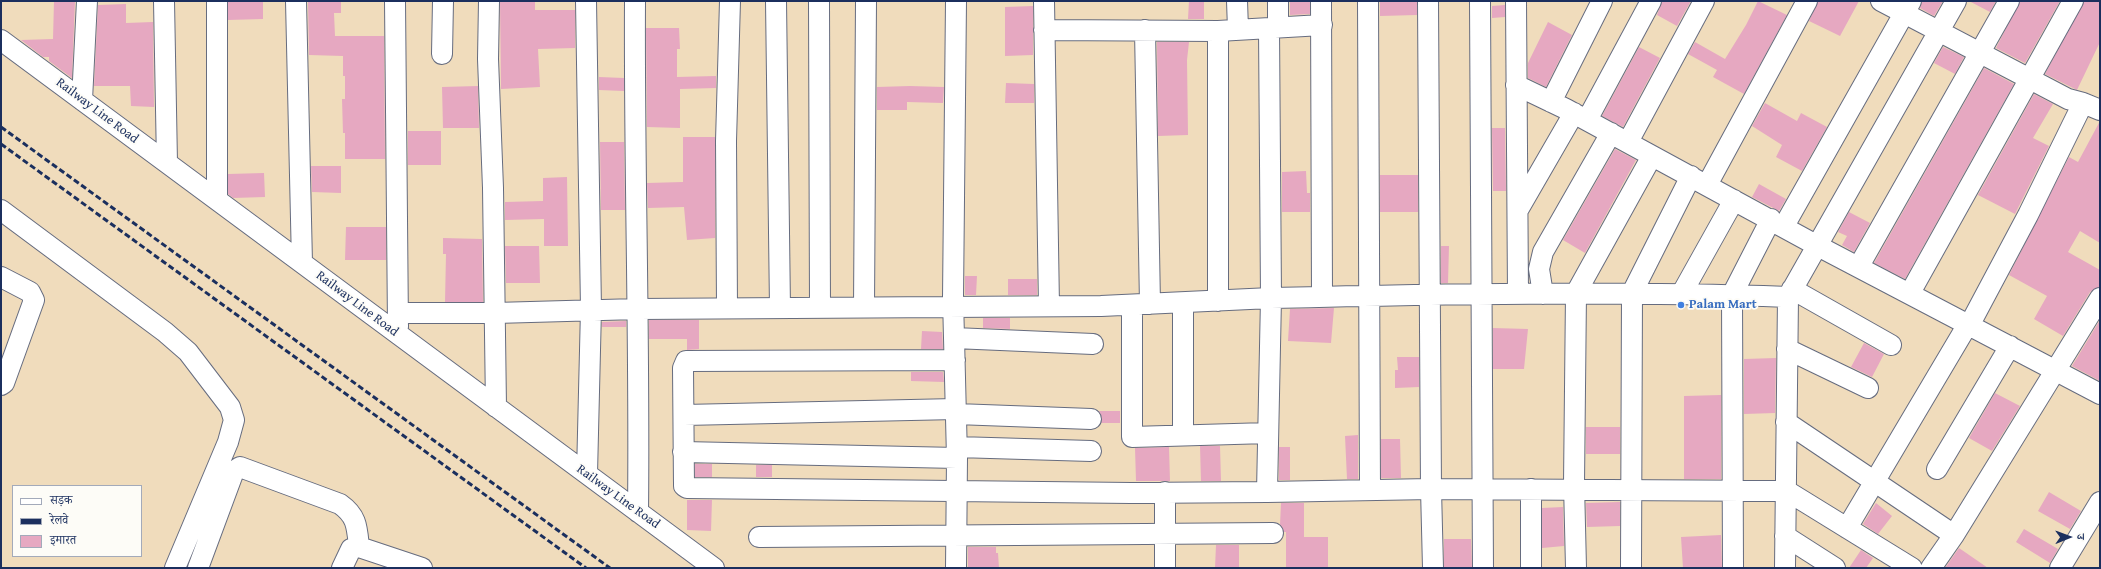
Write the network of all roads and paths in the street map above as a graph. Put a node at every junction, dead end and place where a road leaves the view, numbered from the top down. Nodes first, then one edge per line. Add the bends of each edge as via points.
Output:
1 (87, 1) edge
2 (164, 1) edge
3 (217, 1) edge
4 (296, 1) edge
5 (395, 1) edge
6 (443, 1) edge
7 (489, 1) edge
8 (586, 1) edge
9 (635, 1) edge
10 (730, 1) edge
11 (776, 1) edge
12 (819, 1) edge
13 (866, 1) edge
14 (956, 1) edge
15 (1044, 1) edge
16 (1237, 1) edge
17 (1278, 1) edge
18 (1321, 1) edge
19 (1368, 1) edge
20 (1428, 1) edge
21 (1480, 1) edge
22 (1516, 1) edge
23 (1602, 1) edge
24 (1650, 1) edge
25 (1704, 1) edge
26 (1807, 1) edge
27 (1881, 1) edge
28 (1956, 1) edge
29 (2009, 1) edge
30 (2073, 1) edge
31 (1908, 7) edge
32 (1322, 25) junction
33 (1274, 28) junction
34 (1044, 30) junction
35 (1145, 30) junction
36 (1218, 30) junction
37 (1238, 30) junction
38 (1939, 31) junction
39 (1, 40) edge
40 (1981, 53) junction
41 (442, 54) dead end
42 (2030, 79) junction
43 (1516, 85) junction
44 (82, 100) junction
45 (1551, 102) junction
46 (2091, 106) edge
47 (1581, 117) junction
48 (1620, 138) junction
49 (1652, 156) junction
50 (167, 163) junction
51 (1699, 180) junction
52 (217, 200) junction
53 (1734, 200) junction
54 (1, 210) edge
55 (1517, 211) junction
56 (1777, 223) junction
57 (1816, 245) junction
58 (302, 263) junction
59 (1859, 266) junction
60 (1, 277) edge
61 (1632, 293) junction
62 (1682, 293) junction
63 (1790, 293) junction
64 (1910, 293) junction
65 (1431, 294) junction
66 (1480, 294) junction
67 (1518, 294) junction
68 (1543, 294) junction
69 (1576, 294) junction
70 (1732, 295) junction
71 (1370, 296) junction
72 (1322, 297) junction
73 (1271, 298) junction
74 (2100, 298) edge
75 (1218, 301) junction
76 (1183, 303) junction
77 (1141, 305) junction
78 (1050, 306) junction
79 (864, 307) junction
80 (953, 307) junction
81 (638, 308) junction
82 (727, 308) junction
83 (780, 308) junction
84 (820, 308) junction
85 (591, 309) junction
86 (398, 313) junction
87 (495, 313) junction
88 (1969, 324) junction
89 (398, 334) junction
90 (954, 338) junction
91 (1093, 344) dead end
92 (1891, 345) dead end
93 (2010, 346) junction
94 (1787, 349) junction
95 (954, 360) junction
96 (2057, 371) junction
97 (1, 385) edge
98 (1868, 388) dead end
99 (2100, 394) edge
100 (496, 407) junction
101 (956, 412) junction
102 (684, 415) junction
103 (1091, 419) dead end
104 (1786, 422) junction
105 (1268, 433) junction
106 (1183, 435) junction
107 (1091, 450) dead end
108 (683, 452) junction
109 (957, 452) junction
110 (1937, 469) dead end
111 (587, 474) junction
112 (1875, 482) junction
113 (1370, 489) junction
114 (1431, 489) junction
115 (1482, 489) junction
116 (1531, 489) junction
117 (1574, 489) junction
118 (956, 490) junction
119 (1632, 490) junction
120 (1733, 490) junction
121 (1787, 491) junction
122 (1165, 492) junction
123 (1267, 492) junction
124 (2100, 502) edge
125 (638, 512) junction
126 (1847, 528) junction
127 (1273, 533) dead end
128 (1165, 534) junction
129 (1954, 535) junction
130 (957, 536) junction
131 (1785, 536) junction
132 (759, 537) dead end
133 (359, 547) junction
134 (175, 568) edge
135 (198, 568) edge
136 (342, 568) edge
137 (422, 568) edge
138 (714, 568) edge
139 (956, 568) edge
140 (1165, 568) edge
141 (1433, 568) edge
142 (1483, 568) edge
143 (1531, 568) edge
144 (1576, 568) edge
145 (1631, 568) edge
146 (1733, 568) edge
147 (1785, 568) edge
148 (1835, 568) edge
149 (1912, 568) edge
150 (1931, 568) edge
151 (2060, 568) edge

1 - 44 street
2 - 50 street
3 - 52 street
4 - 58 street
5 - 86 street
6 - 41 street
7 - 87 street via 488,59
8 - 85 street
9 - 81 street
10 - 82 street via 726,141
11 - 83 street
12 - 84 street
13 - 79 street
14 - 80 street
15 - 34 street
16 - 37 street
17 - 33 street
18 - 32 street
19 - 71 street
20 - 65 street
21 - 66 street
22 - 43 street
23 - 45 street
24 - 47 street
25 - 48 street
26 - 51 street
27 - 31 street
28 - 38 street
29 - 40 street
30 - 42 street
31 - 38 street
31 - 56 street
32 - 33 street
32 - 72 street
33 - 37 street
33 - 73 street
34 - 35 street
34 - 78 street
35 - 36 street
35 - 77 street
36 - 37 street
36 - 75 street
38 - 40 street
38 - 57 street
39 - 44 street, Railway Line Road
40 - 42 street
40 - 59 street
42 - 46 street via 2068,99
42 - 64 street
43 - 45 street
43 - 55 street
44 - 50 street, Railway Line Road
45 - 47 street
46 - 88 street
47 - 48 street
47 - 55 street
48 - 49 street
48 - 68 street via 1543,252 1539,269
49 - 51 street
49 - 69 street
50 - 52 street, Railway Line Road
51 - 53 street
51 - 61 street
52 - 58 street, Railway Line Road
53 - 56 street
53 - 62 street
54 - 134 street via 165,332 188,352 230,408 234,420 228,442
55 - 67 street
56 - 57 street
56 - 70 street
57 - 59 street
57 - 63 street
58 - 89 street, Railway Line Road
59 - 64 street
60 - 97 street via 30,292 34,300 4,383
61 - 62 street
61 - 69 street
61 - 119 street
62 - 70 street
63 - 70 street
63 - 92 street
63 - 94 street
64 - 88 street
65 - 66 street
65 - 71 street
65 - 114 street
66 - 67 street
66 - 115 street
67 - 68 street
68 - 69 street
69 - 117 street
70 - 120 street
71 - 72 street
71 - 113 street
72 - 73 street
73 - 75 street
73 - 105 street
74 - 96 street
75 - 76 street
76 - 77 street
76 - 106 street
77 - 78 street
77 - 106 street via 1132,437
78 - 80 street
79 - 80 street
79 - 84 street
80 - 90 street
81 - 82 street
81 - 85 street
81 - 125 street
82 - 83 street
83 - 84 street
85 - 87 street
85 - 111 street
86 - 87 street
86 - 89 street
87 - 100 street
88 - 93 street
88 - 112 street
89 - 100 street, Railway Line Road
90 - 91 street
90 - 95 street
93 - 96 street
93 - 110 street
94 - 98 street
94 - 104 street
95 - 101 street
95 - 102 street via 686,361 683,368
96 - 99 street
96 - 129 street
100 - 111 street, Railway Line Road
101 - 102 street
101 - 103 street
101 - 109 street
102 - 108 street
104 - 112 street
104 - 121 street
105 - 106 street
105 - 123 street
107 - 109 street
108 - 109 street
108 - 118 street via 684,485 687,488
109 - 118 street
111 - 125 street, Railway Line Road
112 - 126 street
112 - 129 street
113 - 114 street
113 - 123 street
114 - 115 street
114 - 141 street
115 - 116 street
115 - 142 street
116 - 117 street
116 - 143 street
117 - 119 street
117 - 144 street
118 - 122 street
118 - 130 street
119 - 120 street
119 - 145 street
120 - 121 street
120 - 146 street
121 - 126 street
121 - 131 street
122 - 123 street
122 - 128 street
124 - 151 street
125 - 138 street, Railway Line Road
126 - 149 street
127 - 128 street
128 - 130 street
128 - 140 street
129 - 150 street
130 - 132 street
130 - 139 street
131 - 147 street
131 - 148 street
133 - 135 street via 356,521 340,504 240,467 234,471
133 - 136 street via 351,549
133 - 137 street

